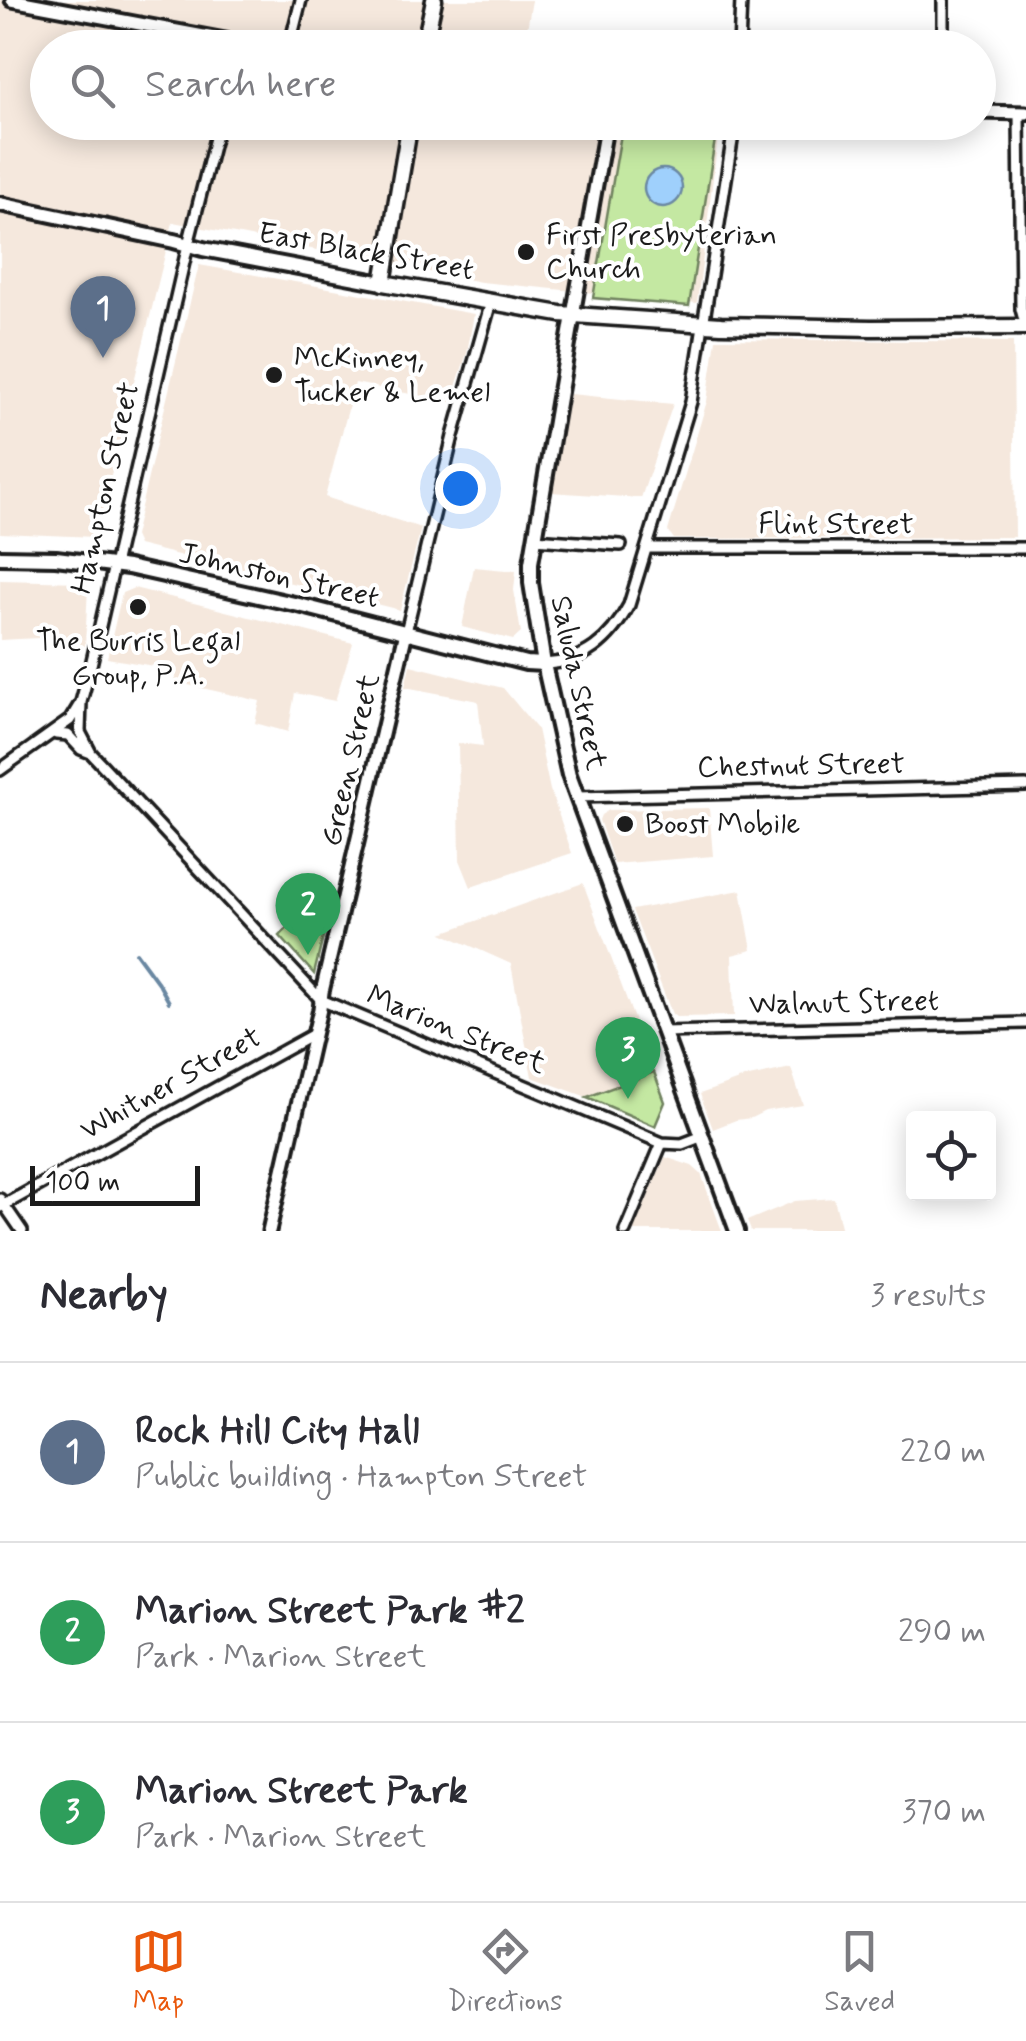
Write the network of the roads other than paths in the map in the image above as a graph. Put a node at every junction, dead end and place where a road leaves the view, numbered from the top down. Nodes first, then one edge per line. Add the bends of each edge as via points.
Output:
1 (12, 0) edge
2 (301, 0) edge
3 (434, 0) edge
4 (741, 0) edge
5 (943, 0) edge
6 (163, 30) edge
7 (294, 30) edge
8 (428, 30) edge
9 (740, 30) edge
10 (944, 30) edge
11 (996, 112) edge
12 (1022, 113) edge
13 (214, 140) edge
14 (407, 140) edge
15 (604, 140) edge
16 (732, 140) edge
17 (0, 204) edge
18 (188, 245) junction
19 (383, 283) junction
20 (490, 302) junction
21 (573, 315) junction
22 (703, 324) junction
23 (1026, 327) edge
24 (534, 539) junction
25 (621, 545) dead end
26 (647, 548) junction
27 (1026, 548) edge
28 (0, 557) edge
29 (114, 564) junction
30 (406, 632) junction
31 (544, 664) junction
32 (81, 702) junction
33 (54, 734) junction
34 (91, 753) junction
35 (0, 770) edge
36 (1026, 786) edge
37 (577, 796) junction
38 (321, 1000) junction
39 (1026, 1024) edge
40 (663, 1032) junction
41 (314, 1034) junction
42 (702, 1136) junction
43 (662, 1143) junction
44 (2, 1204) edge
45 (22, 1231) edge
46 (269, 1231) edge
47 (625, 1231) edge
48 (737, 1231) edge

1 - 6 street
2 - 7 street
3 - 8 main road
4 - 9 street
5 - 10 street
11 - 12 street
12 - 23 street
13 - 18 street, Hampton Street
14 - 19 main road
15 - 21 street, Saluda Street
16 - 22 street
17 - 18 main road, East Black Street
18 - 19 main road, East Black Street
18 - 29 street, Hampton Street
19 - 20 main road, East Black Street
20 - 21 main road, East Black Street
20 - 30 street, Green Street
21 - 22 main road, East Black Street
21 - 24 main road, Saluda Street
22 - 23 main road, East Black Street
22 - 26 street via 684,430
24 - 25 street
24 - 31 main road, Saluda Street via 531,583
26 - 27 street, Flint Street
26 - 31 street via 620,622 580,657
28 - 29 main road, Johnston Street
29 - 30 main road, Johnston Street
29 - 32 street, Hampton Street
30 - 31 main road, Johnston Street
30 - 38 street, Green Street
31 - 37 main road, Saluda Street
32 - 33 street, Hampton Street
32 - 34 street via 80,732
33 - 34 street, Marion Street
33 - 35 street, Hampton Street
34 - 38 street, Marion Street
36 - 37 street, Chestnut Street
37 - 40 main road, Saluda Street
38 - 41 street, Green Street
38 - 43 street, Marion Street
39 - 40 street, Walnut Street
40 - 42 main road, Saluda Street
41 - 44 street, Whitner Street
41 - 46 street, Green Street
42 - 43 street
42 - 48 main road, Saluda Street
43 - 47 street
44 - 45 street

